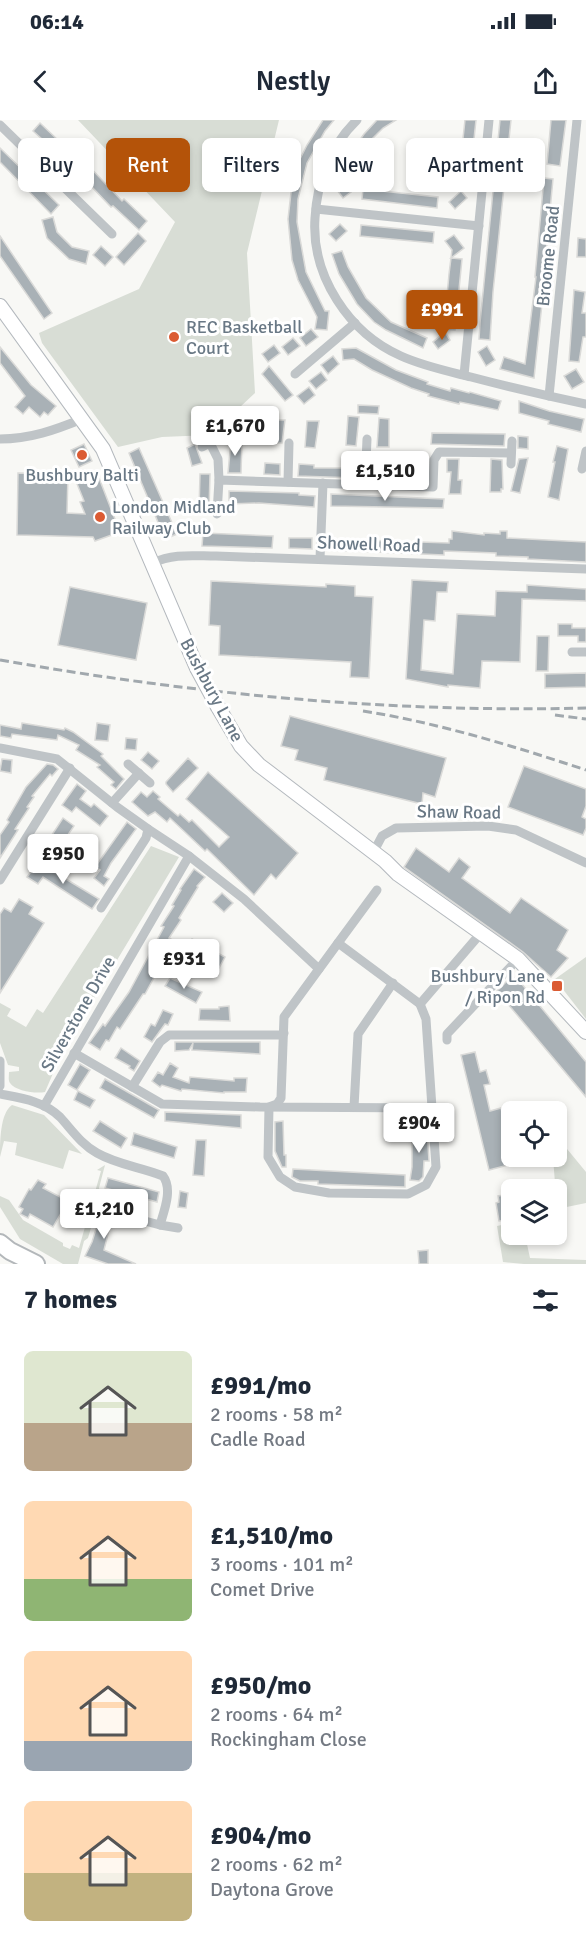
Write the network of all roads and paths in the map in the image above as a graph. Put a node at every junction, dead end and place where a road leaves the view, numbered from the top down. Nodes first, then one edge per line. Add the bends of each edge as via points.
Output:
1 (357, 120) edge
2 (489, 120) edge
3 (577, 120) edge
4 (0, 125) edge
5 (315, 209) junction
6 (479, 226) junction
7 (112, 234) dead end
8 (0, 306) edge
9 (355, 323) junction
10 (295, 374) dead end
11 (464, 375) junction
12 (549, 396) junction
13 (586, 404) edge
14 (82, 419) junction
15 (217, 435) dead end
16 (0, 439) edge
17 (367, 439) dead end
18 (512, 441) dead end
19 (289, 442) dead end
20 (586, 451) edge
21 (511, 453) junction
22 (511, 464) dead end
23 (582, 469) dead end
24 (219, 480) junction
25 (288, 482) junction
26 (323, 483) junction
27 (365, 485) junction
28 (218, 514) dead end
29 (320, 559) junction
30 (153, 563) junction
31 (586, 569) edge
32 (572, 652) dead end
33 (586, 652) edge
34 (0, 748) edge
35 (128, 764) dead end
36 (70, 768) junction
37 (139, 774) junction
38 (150, 783) dead end
39 (112, 803) junction
40 (148, 829) junction
41 (373, 853) junction
42 (189, 856) junction
43 (0, 860) edge
44 (586, 862) edge
45 (9, 865) junction
46 (0, 880) edge
47 (377, 890) dead end
48 (101, 908) dead end
49 (481, 933) junction
50 (340, 944) junction
51 (518, 959) junction
52 (319, 969) junction
53 (393, 983) junction
54 (420, 1004) junction
55 (586, 1032) edge
56 (284, 1033) junction
57 (447, 1040) dead end
58 (74, 1053) junction
59 (0, 1061) edge
60 (0, 1086) edge
61 (132, 1087) junction
62 (0, 1094) edge
63 (44, 1106) junction
64 (269, 1107) junction
65 (354, 1107) junction
66 (431, 1112) junction
67 (145, 1221) dead end
68 (160, 1225) junction
69 (178, 1228) dead end
70 (0, 1243) edge
71 (36, 1264) edge

1 - 5 street via 327,164
2 - 6 street
3 - 12 street, Broome Road
4 - 7 street
5 - 6 street
5 - 9 street via 315,237 323,271 341,308
6 - 11 street
8 - 14 street, Bushbury Lane
9 - 10 street
9 - 11 street via 399,356
11 - 12 street
12 - 13 street
14 - 16 street via 48,433
14 - 30 street, Bushbury Lane via 102,449
15 - 24 street via 206,445 218,459
17 - 27 street
18 - 21 street
19 - 25 street
20 - 23 street
21 - 22 street
21 - 27 street via 438,452 433,487
24 - 25 street
24 - 28 street
25 - 26 street
26 - 27 street
26 - 29 street
29 - 30 street, Showell Road via 175,556
29 - 31 street, Showell Road
30 - 41 street, Bushbury Lane, bridge via 197,668 241,746
32 - 33 street
34 - 36 street via 57,759
35 - 37 street
36 - 39 street
36 - 45 street
37 - 38 street
37 - 39 street
39 - 40 street
40 - 42 street
40 - 48 street
41 - 44 street, Shaw Road via 382,836 396,828 488,826 516,830
41 - 49 street, Bushbury Lane
42 - 52 street via 244,899
42 - 58 street, Silverstone Drive
43 - 45 street
45 - 46 street
47 - 50 street
49 - 51 street, Bushbury Lane
49 - 54 street
50 - 52 street
50 - 53 street
51 - 55 street, Bushbury Lane
51 - 57 street via 447,1034
52 - 56 street via 285,1017
53 - 54 street
53 - 65 street via 358,1034
54 - 66 street via 427,1026
56 - 61 street via 169,1035 160,1042
56 - 64 street via 281,1098
58 - 61 street
58 - 63 street, Silverstone Drive
59 - 60 street
61 - 64 street via 162,1104
62 - 63 street
63 - 68 street via 97,1153 163,1176 168,1186
64 - 65 street
64 - 66 street via 268,1157 280,1177 295,1187 329,1193 408,1194 426,1185 436,1167
65 - 66 street
67 - 68 street
68 - 69 street
70 - 71 highway

